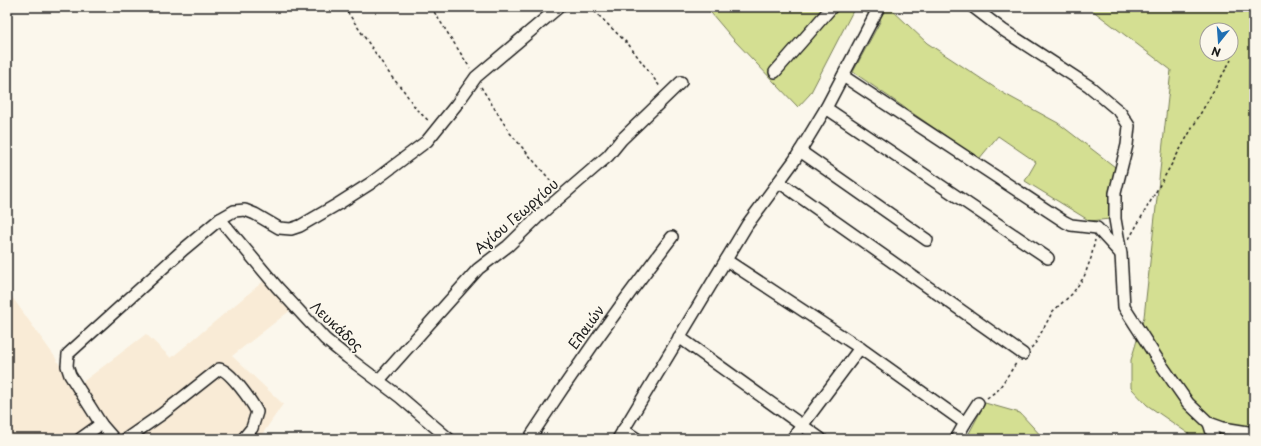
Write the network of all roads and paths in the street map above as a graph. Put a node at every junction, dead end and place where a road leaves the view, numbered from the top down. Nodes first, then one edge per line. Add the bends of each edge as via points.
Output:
1 (344, 7) edge
2 (431, 7) edge
3 (559, 7) edge
4 (590, 7) edge
5 (832, 7) edge
6 (879, 7) edge
7 (973, 7) edge
8 (1230, 62) edge
9 (775, 72) dead end
10 (843, 76) junction
11 (476, 77) junction
12 (681, 82) dead end
13 (668, 95) junction
14 (826, 108) junction
15 (436, 129) junction
16 (800, 151) junction
17 (779, 182) junction
18 (563, 195) junction
19 (220, 219) junction
20 (1097, 228) junction
21 (672, 237) dead end
22 (927, 240) dead end
23 (1121, 254) junction
24 (1048, 258) dead end
25 (726, 260) junction
26 (679, 337) junction
27 (860, 348) junction
28 (1023, 354) junction
29 (379, 380) junction
30 (978, 403) joint
31 (965, 423) junction
32 (1209, 423) junction
33 (101, 424) junction
34 (801, 425) junction
35 (1254, 433) edge
36 (620, 434) edge
37 (80, 439) edge
38 (114, 439) edge
39 (126, 439) edge
40 (243, 439) edge
41 (449, 439) edge
42 (529, 439) edge
43 (637, 439) edge
44 (792, 439) edge
45 (821, 439) edge
46 (956, 439) edge
47 (1214, 439) edge

1 - 15 path via 391,76 417,110
2 - 11 path
3 - 11 street
4 - 13 path via 629,45
5 - 9 street
6 - 10 street
7 - 23 street via 1003,30 1089,86 1120,112 1129,126 1115,193 1115,219
8 - 23 path
10 - 14 street
10 - 20 street via 1065,222
11 - 15 street
11 - 18 path via 487,99 510,133
12 - 13 street, Αγίου Γεωργίου
13 - 18 street, Αγίου Γεωργίου via 608,156
14 - 16 street
14 - 24 street
15 - 19 street via 418,148 371,183 300,226 291,229 279,228 245,210 234,211
16 - 17 street
16 - 22 street
17 - 25 street via 747,225
17 - 28 street
18 - 29 street, Αγίου Γεωργίου via 508,246 478,269
19 - 29 street, Λευκάδος via 282,293 325,339
19 - 33 street via 68,354 67,366 70,375
20 - 23 street
20 - 28 path via 1084,277 1072,294 1053,311 1035,344
21 - 42 street, Ελαιών via 579,363
23 - 32 street via 1124,307 1188,403
25 - 26 street
25 - 27 street
26 - 34 street
26 - 36 street
27 - 31 street
27 - 34 street
28 - 30 path via 998,390
29 - 41 street, Λευκάδος
30 - 31 street
31 - 46 street
32 - 35 street
32 - 47 street
33 - 37 street
33 - 38 street
34 - 44 street
34 - 45 street
36 - 43 street
39 - 40 street via 220,369 228,373 257,412 252,428

